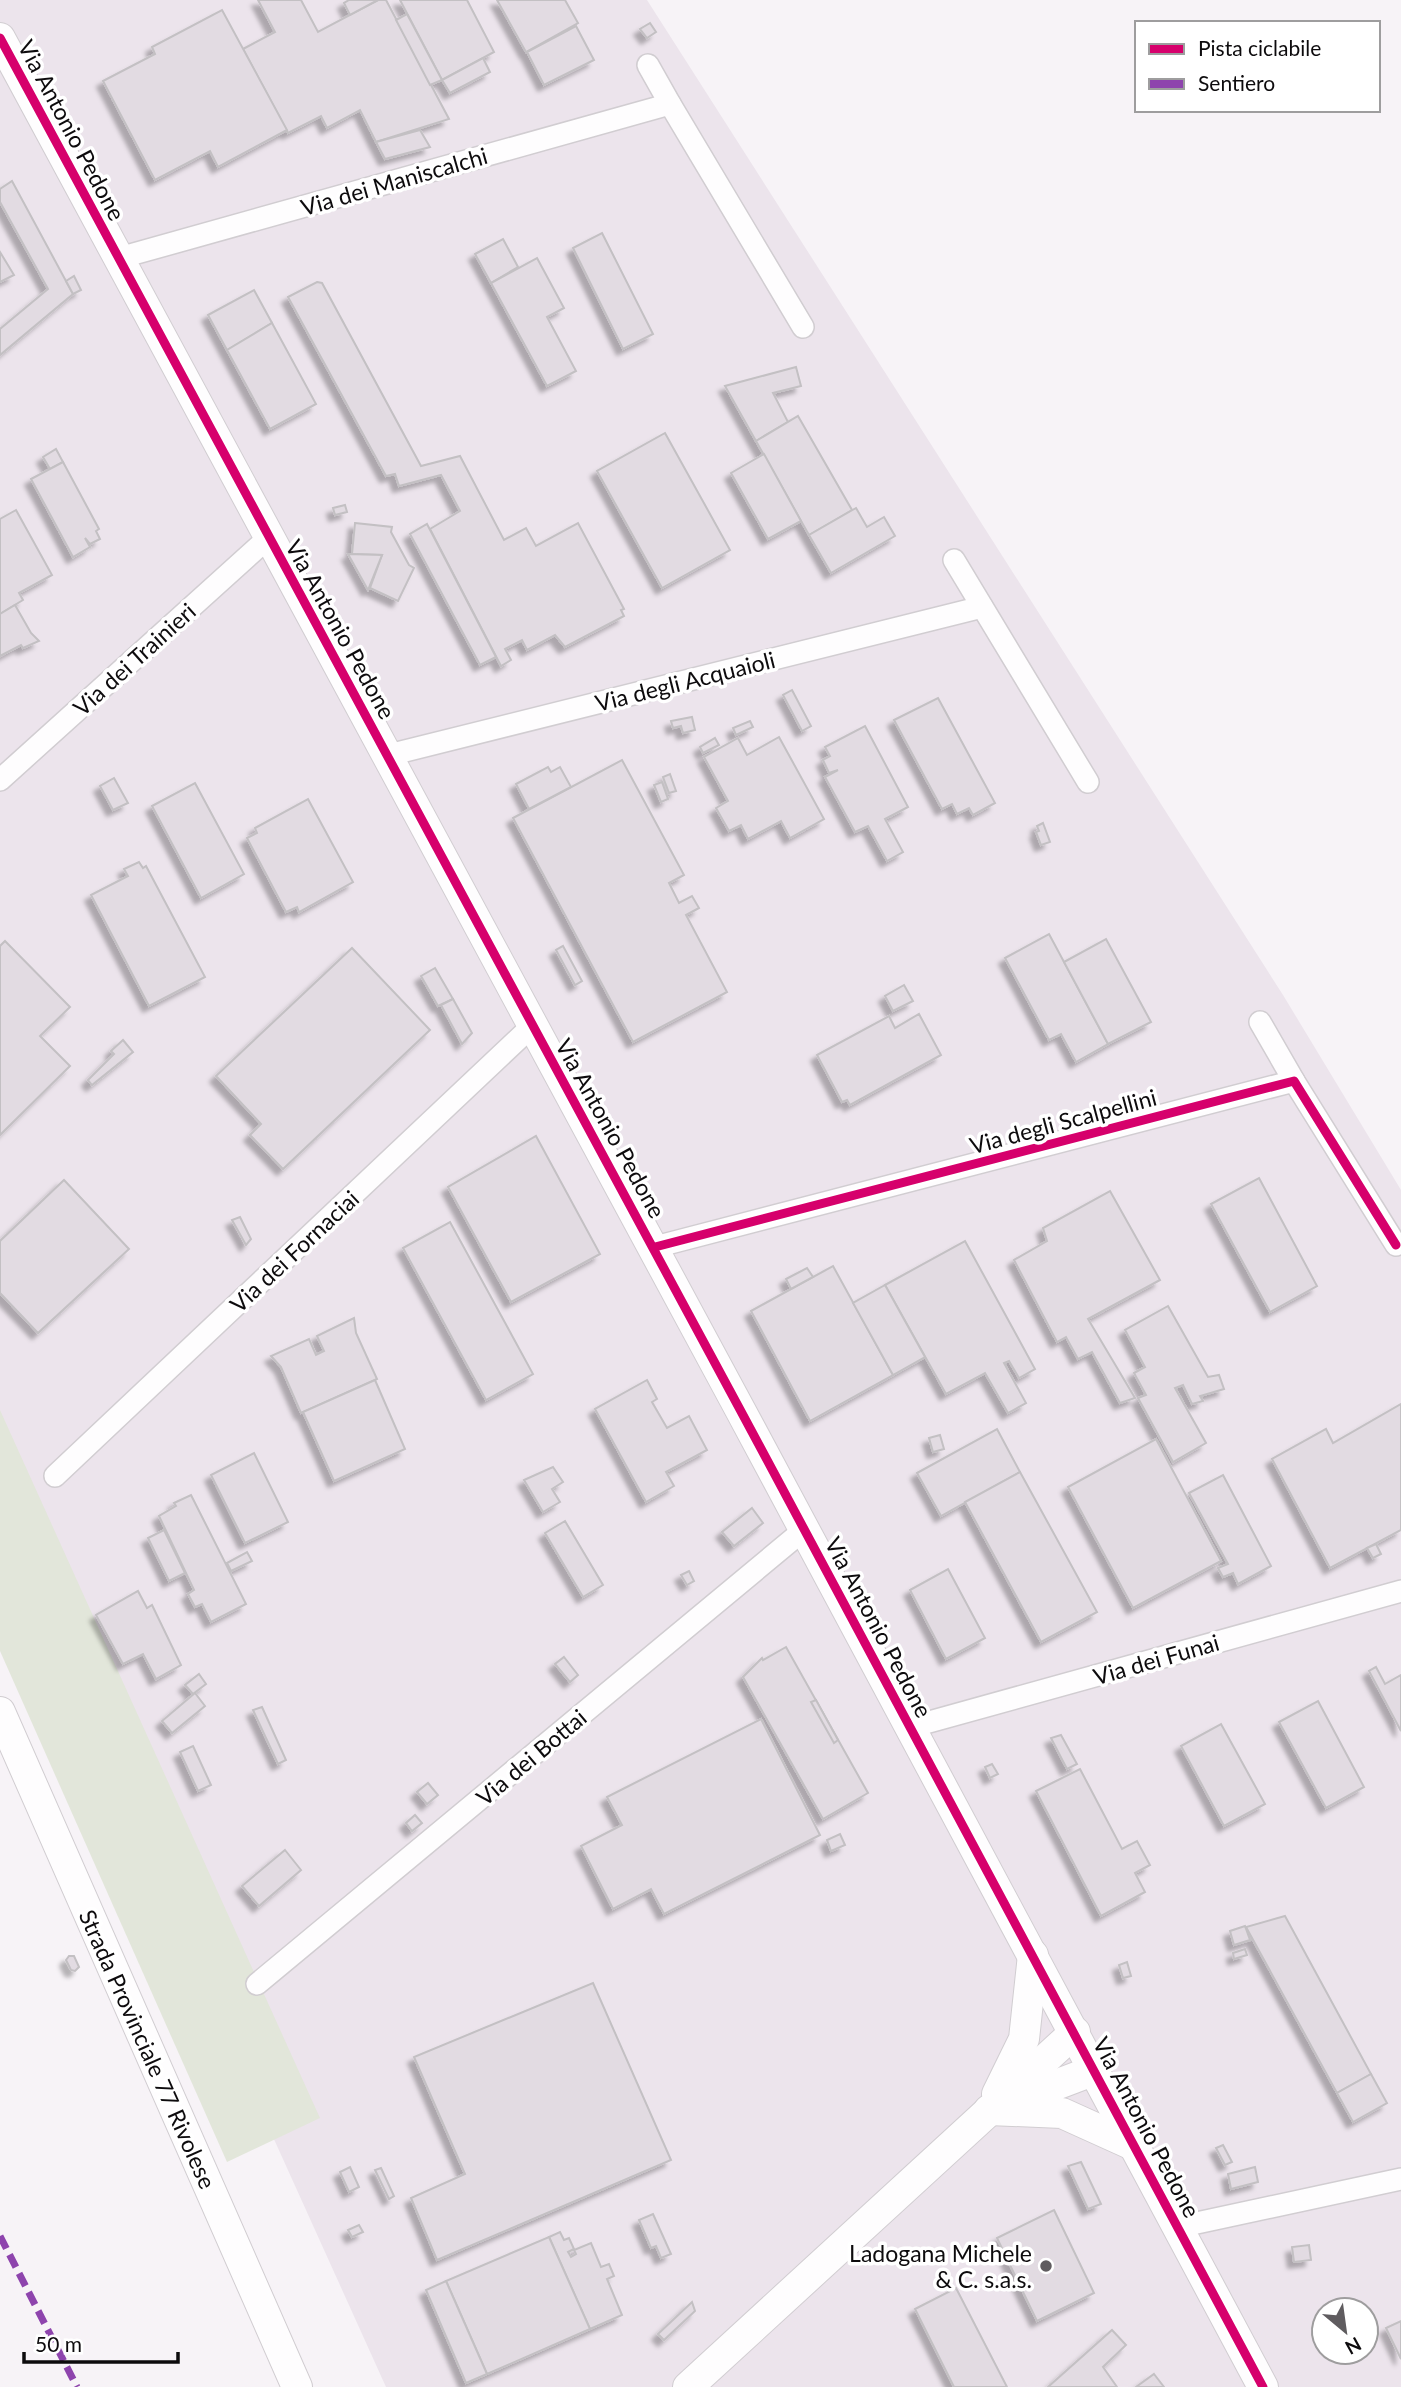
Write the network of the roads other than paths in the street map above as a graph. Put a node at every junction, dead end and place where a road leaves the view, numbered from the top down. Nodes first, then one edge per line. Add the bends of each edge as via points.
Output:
1 (0, 38) edge
2 (648, 65) dead end
3 (670, 104) junction
4 (119, 258) junction
5 (803, 327) dead end
6 (268, 538) junction
7 (954, 560) dead end
8 (982, 607) junction
9 (389, 755) junction
10 (0, 780) edge
11 (1088, 782) dead end
12 (1260, 1023) dead end
13 (532, 1026) junction
14 (1294, 1081) junction
15 (1396, 1245) dead end
16 (655, 1247) junction
17 (55, 1476) dead end
18 (805, 1530) junction
19 (1401, 1591) edge
20 (0, 1712) edge
21 (911, 1727) junction
22 (1034, 1955) junction
23 (257, 1984) dead end
24 (1074, 2032) junction
25 (1095, 2070) junction
26 (989, 2110) junction
27 (1135, 2146) junction
28 (1401, 2179) edge
29 (1178, 2227) junction
30 (297, 2387) edge
31 (688, 2387) edge
32 (1263, 2387) edge

1 - 4 street, Via Antonio Pedone
2 - 3 street
3 - 4 street, Via dei Maniscalchi
3 - 5 street
4 - 6 street, Via Antonio Pedone
6 - 9 street, Via Antonio Pedone
6 - 10 street, Via dei Trainieri
7 - 8 street
8 - 9 street, Via degli Acquaioli
8 - 11 street
9 - 13 street, Via Antonio Pedone
12 - 14 street
13 - 16 street, Via Antonio Pedone
13 - 17 street, Via dei Fornaciai
14 - 15 street
14 - 16 street, Via degli Scalpellini
16 - 18 street, Via Antonio Pedone
18 - 21 street, Via Antonio Pedone
18 - 23 street, Via dei Bottai
19 - 21 street, Via dei Funai
20 - 30 street, Strada Provinciale 77 Rivolese
21 - 22 street, Via Antonio Pedone
22 - 24 street, Via Antonio Pedone
22 - 26 street via 1024,2039
24 - 25 street, Via Antonio Pedone
24 - 26 street
25 - 26 street
25 - 27 street, Via Antonio Pedone
26 - 27 street via 1062,2113
26 - 31 street
27 - 29 street, Via Antonio Pedone
28 - 29 street
29 - 32 street, Via Antonio Pedone

